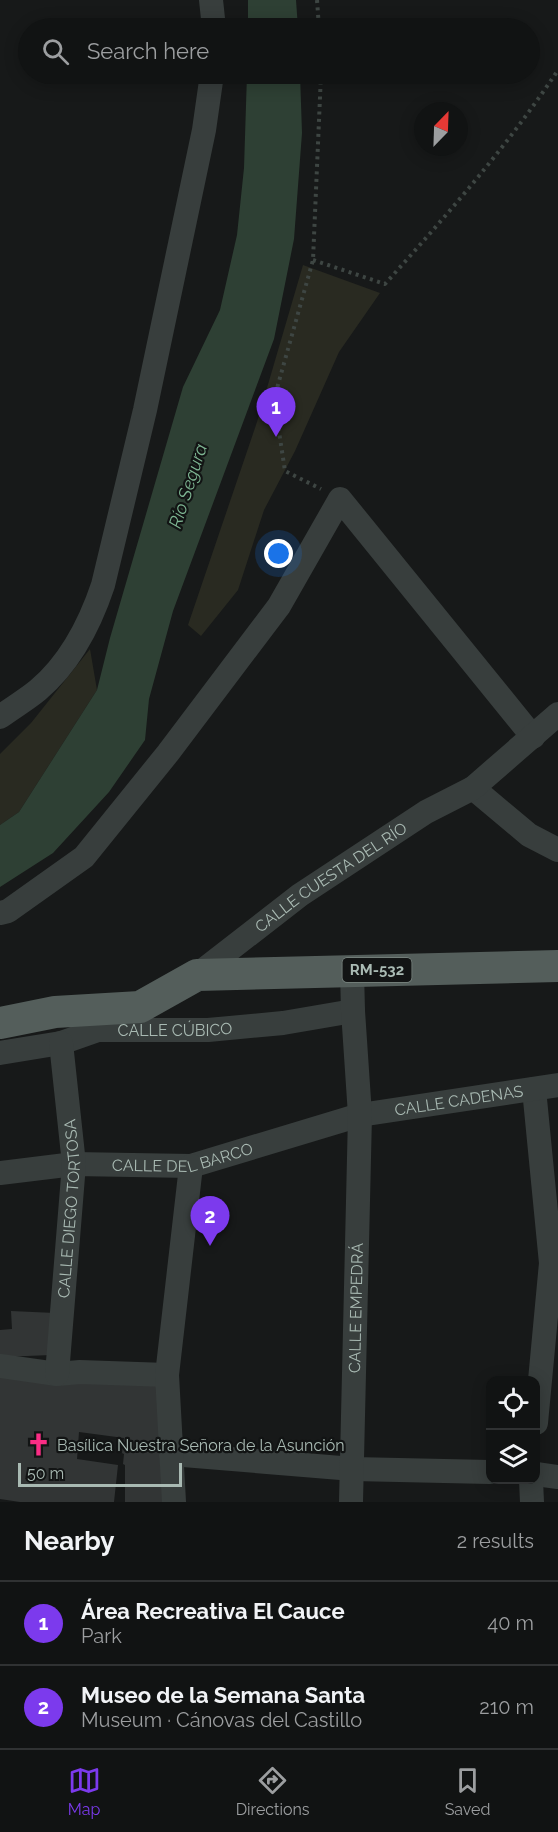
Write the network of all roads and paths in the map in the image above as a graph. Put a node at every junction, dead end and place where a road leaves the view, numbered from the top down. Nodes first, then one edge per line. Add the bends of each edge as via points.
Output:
1 (211, 0) edge
2 (317, 0) edge
3 (213, 18) edge
4 (318, 18) edge
5 (558, 70) edge
6 (211, 84) edge
7 (321, 84) edge
8 (313, 260) junction
9 (340, 499) junction
10 (558, 714) edge
11 (0, 717) edge
12 (533, 737) junction
13 (473, 788) junction
14 (558, 850) edge
15 (0, 913) edge
16 (558, 966) edge
17 (352, 971) junction
18 (197, 975) junction
19 (353, 1011) junction
20 (0, 1023) edge
21 (61, 1043) junction
22 (0, 1053) edge
23 (558, 1084) edge
24 (534, 1089) junction
25 (360, 1115) junction
26 (74, 1164) junction
27 (191, 1166) junction
28 (0, 1173) edge
29 (0, 1366) edge
30 (57, 1374) junction
31 (167, 1375) junction
32 (540, 1380) edge
33 (171, 1454) junction
34 (353, 1469) junction
35 (486, 1473) edge
36 (540, 1475) edge
37 (558, 1477) edge
38 (531, 1484) edge
39 (174, 1502) edge
40 (351, 1502) edge
41 (532, 1502) edge

1 - 3 street
2 - 4 path
5 - 8 path via 454,207 385,284
6 - 11 street via 202,142 104,585 69,656 38,690
7 - 8 path
8 - 9 path via 274,399 285,471
9 - 12 street
9 - 15 street via 279,606 84,857
10 - 12 street, CALLE CUESTA DEL RÍO
12 - 13 street, CALLE CUESTA DEL RÍO
13 - 14 street via 529,835
13 - 18 street, CALLE CUESTA DEL RÍO via 426,812 300,895
16 - 17 main road, RM-532
17 - 18 main road, RM-532
17 - 19 street, CALLE EMPEDRÁ
18 - 20 main road, RM-532 via 140,1007 55,1012
19 - 21 street, CALLE CÚBICO via 208,1030 98,1030
19 - 25 street, CALLE EMPEDRÁ
21 - 22 street, CALLE CÚBICO
21 - 26 street, CALLE DIEGO TORTOSA
23 - 24 street, CALLE CADENAS
24 - 25 street, CALLE CADENAS
24 - 32 street via 551,1263
25 - 27 street, CALLE DEL BARCO
25 - 34 street, CALLE EMPEDRÁ
26 - 27 street, CALLE DEL BARCO
26 - 28 street, CALLE DEL BARCO
26 - 30 street, CALLE DIEGO TORTOSA
27 - 31 street
29 - 30 street
30 - 31 street
31 - 33 street
33 - 34 street
33 - 39 street
34 - 35 street
34 - 40 street, CALLE EMPEDRÁ
36 - 37 street
38 - 41 street

